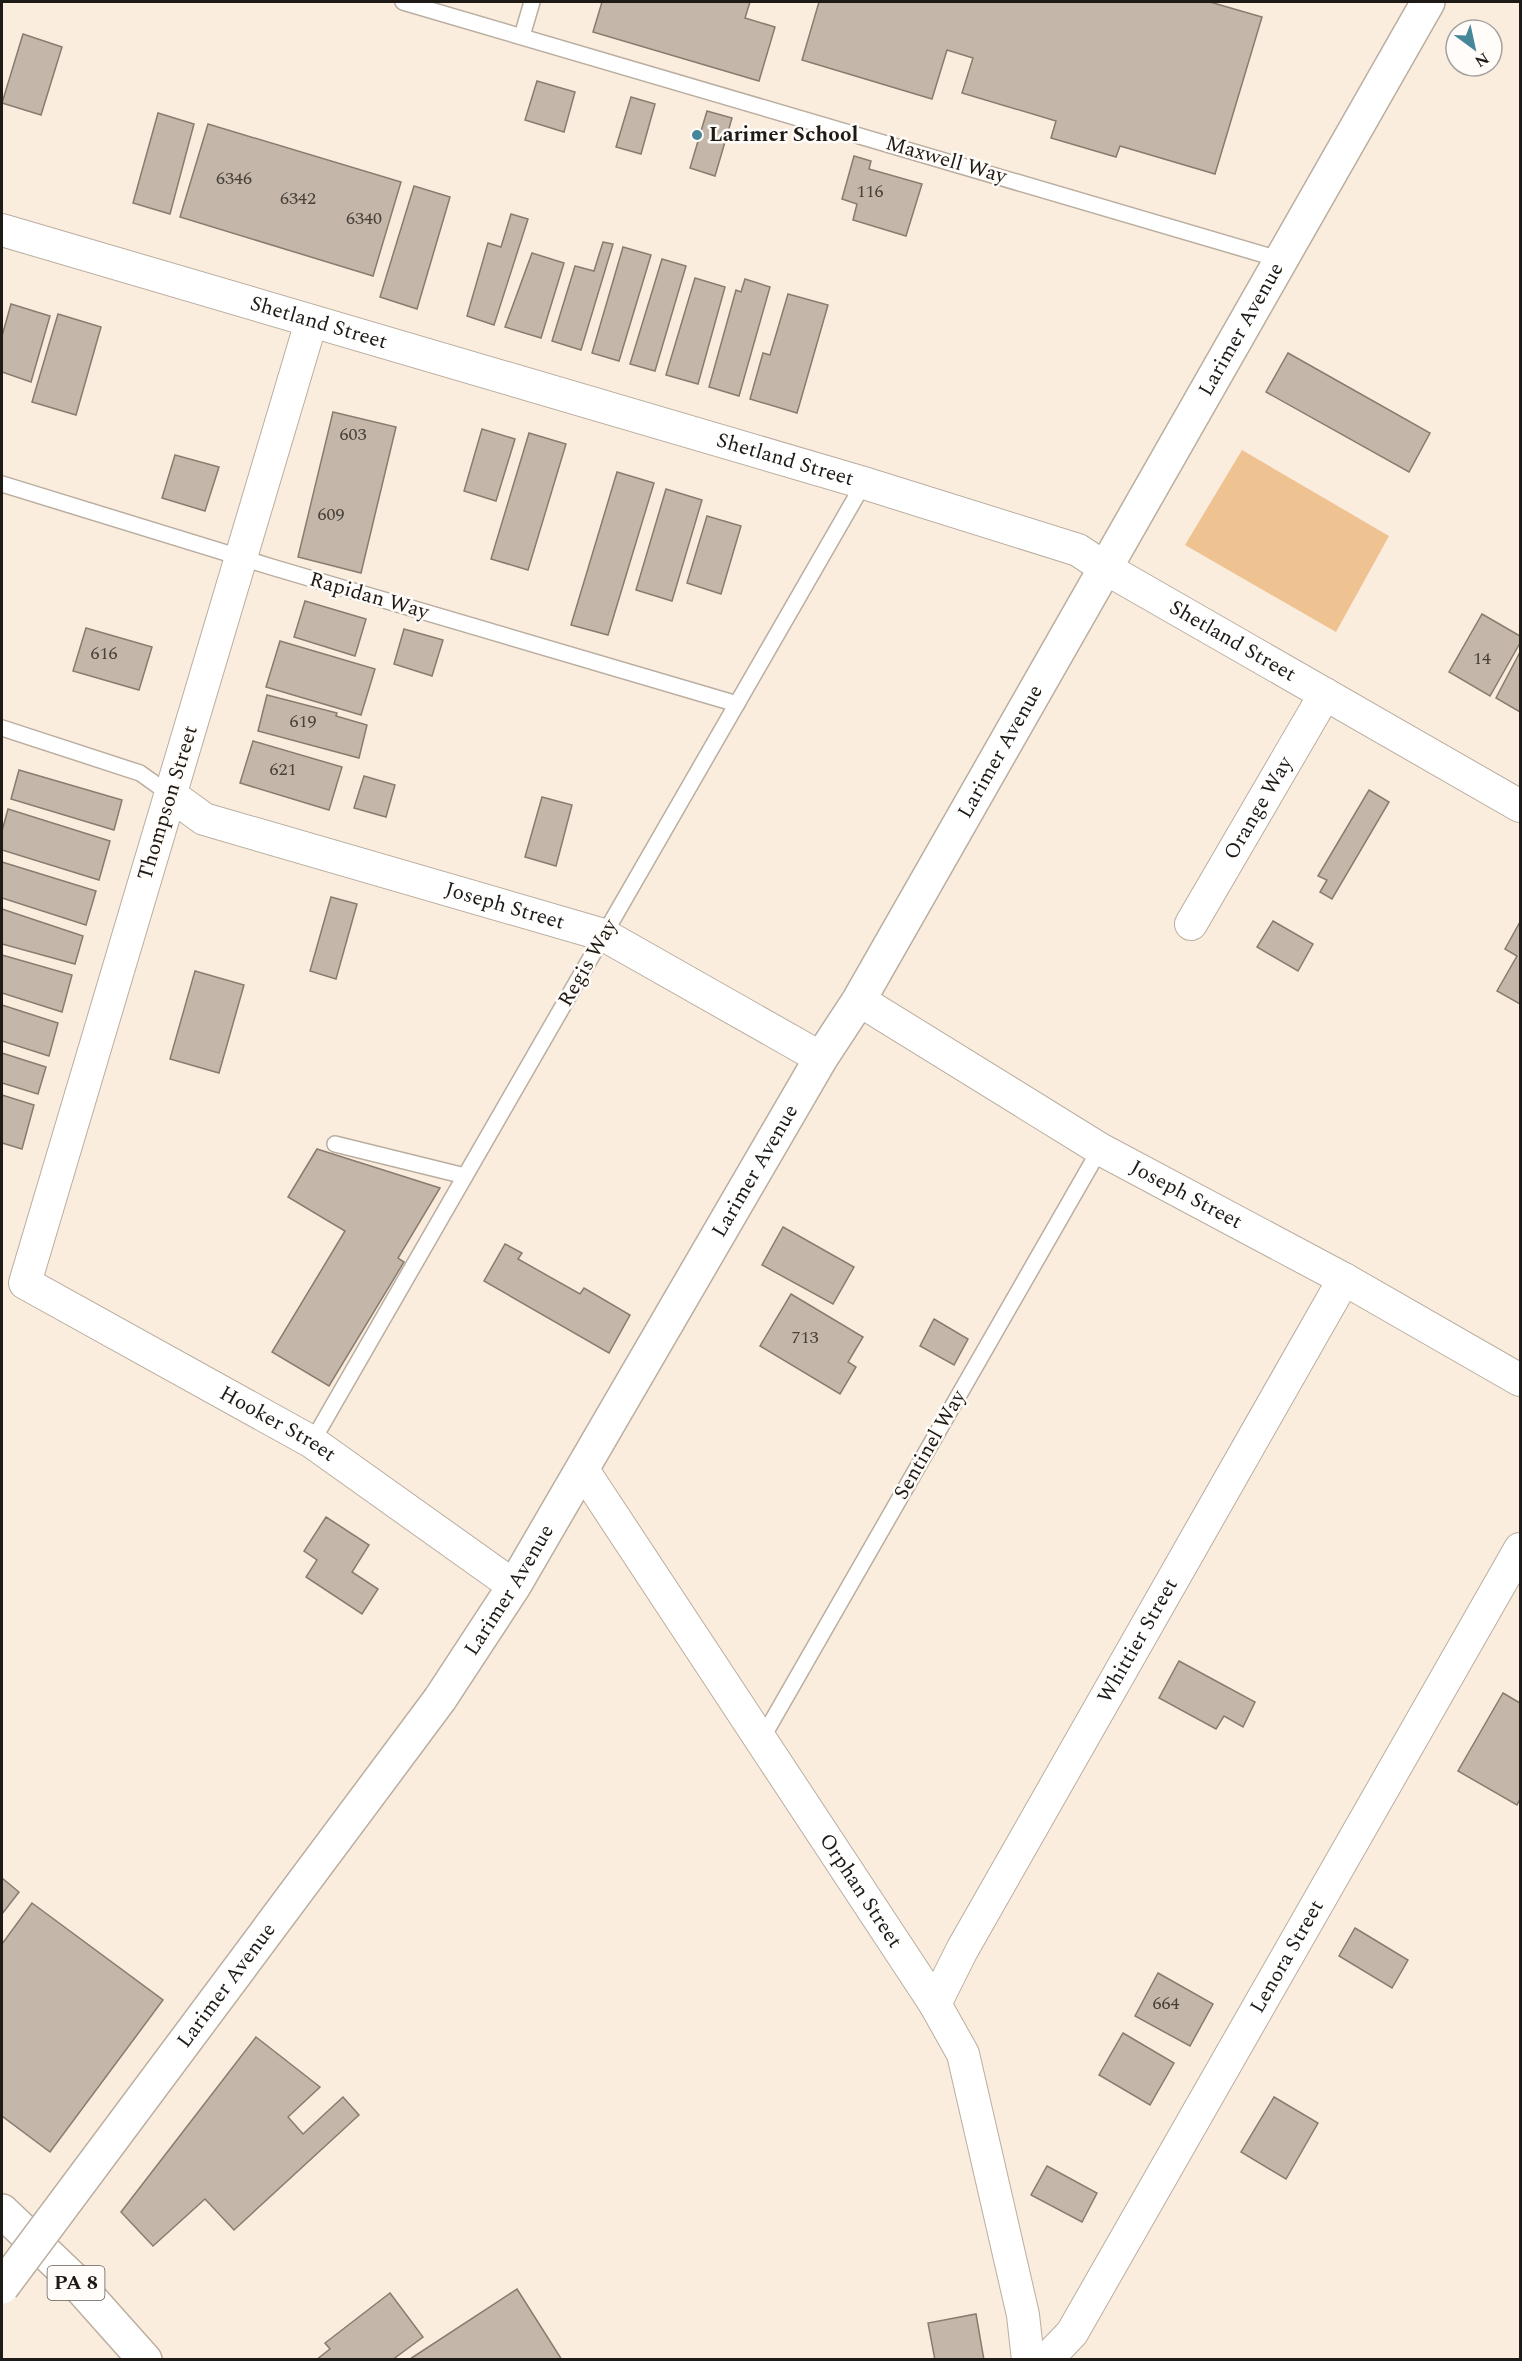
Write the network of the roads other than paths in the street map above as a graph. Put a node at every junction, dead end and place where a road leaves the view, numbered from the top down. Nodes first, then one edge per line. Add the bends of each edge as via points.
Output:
1 (403, 2) edge
2 (532, 2) edge
3 (1428, 2) edge
4 (522, 36) junction
5 (2, 230) edge
6 (1282, 260) junction
7 (311, 322) junction
8 (864, 483) junction
9 (2, 484) edge
10 (241, 558) junction
11 (1105, 568) junction
12 (1325, 694) junction
13 (737, 704) junction
14 (2, 728) edge
15 (171, 795) junction
16 (1521, 806) edge
17 (1191, 924) dead end
18 (604, 935) junction
19 (859, 1000) junction
20 (821, 1058) junction
21 (334, 1144) dead end
22 (1101, 1149) junction
23 (465, 1176) junction
24 (1344, 1279) junction
25 (25, 1283) joint
26 (1521, 1380) edge
27 (312, 1442) junction
28 (583, 1470) junction
29 (1521, 1549) edge
30 (514, 1586) junction
31 (760, 1742) junction
32 (935, 2004) junction
33 (2, 2211) edge
34 (2, 2287) edge
35 (145, 2360) edge
36 (1028, 2360) edge
37 (1046, 2360) edge

1 - 4 lane, Maxwell Way
2 - 4 lane
3 - 6 main road, Larimer Avenue
4 - 6 lane, Maxwell Way
5 - 7 street, Shetland Street
6 - 11 main road, Larimer Avenue
7 - 8 street, Shetland Street
7 - 10 street, Thompson Street
8 - 11 street, Shetland Street via 1078,550
8 - 13 lane, Regis Way
9 - 10 lane, Rapidan Way
10 - 13 lane, Rapidan Way
10 - 15 street, Thompson Street
11 - 12 street, Shetland Street
11 - 19 main road, Larimer Avenue
12 - 16 street, Shetland Street
12 - 17 street, Orange Way
13 - 18 lane, Regis Way
14 - 15 lane via 140,773
15 - 18 street, Joseph Street via 204,819
15 - 25 street, Thompson Street
18 - 20 street, Joseph Street
18 - 23 lane, Regis Way
19 - 20 main road, Larimer Avenue
19 - 22 street, Joseph Street
20 - 28 main road, Larimer Avenue
21 - 23 lane
22 - 24 street, Joseph Street
22 - 31 lane, Sentinel Way
23 - 27 lane, Regis Way
24 - 26 street, Joseph Street
24 - 32 street, Whittier Street via 962,1950
25 - 27 street, Hooker Street
27 - 30 street, Hooker Street
28 - 30 main road, Larimer Avenue
28 - 31 street, Orphan Street
29 - 37 street, Lenora Street via 1072,2333
30 - 34 main road, Larimer Avenue, bridge via 440,1699
31 - 32 street, Orphan Street
32 - 36 street, Orphan Street via 963,2054 1023,2315
33 - 35 main road, PA 8 via 72,2278

